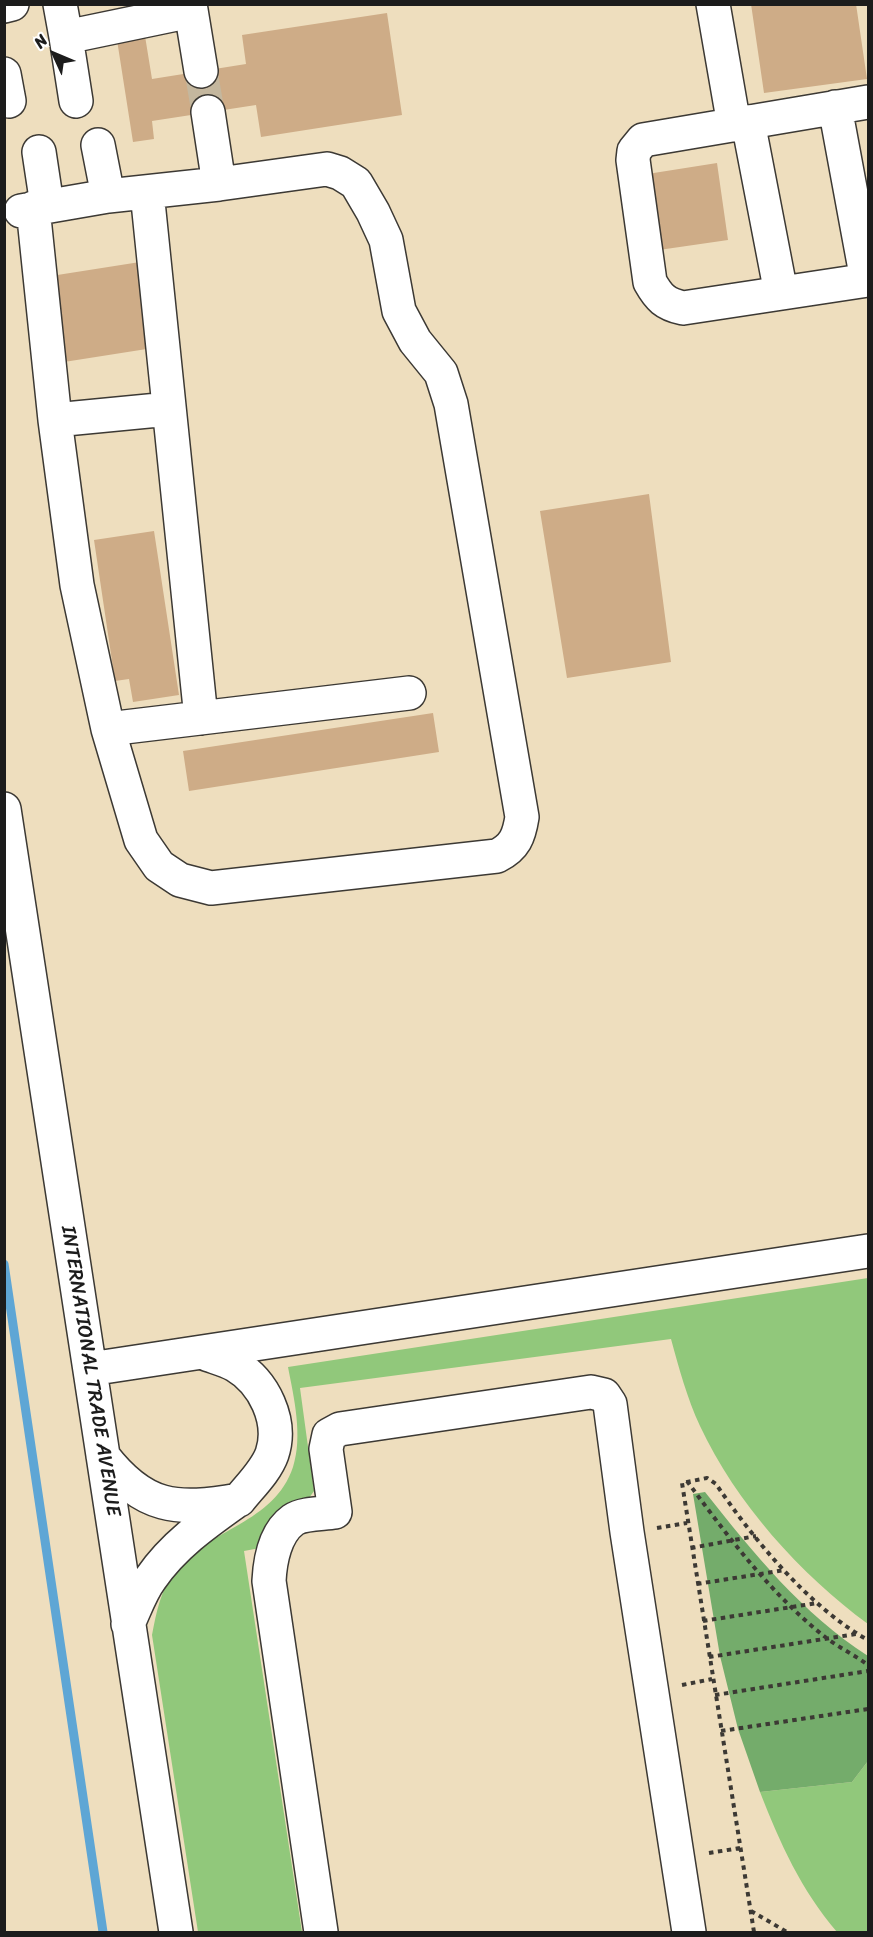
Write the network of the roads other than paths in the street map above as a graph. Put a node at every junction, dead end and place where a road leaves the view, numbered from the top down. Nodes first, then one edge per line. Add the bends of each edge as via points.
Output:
1 (12, 4) edge
2 (60, 4) edge
3 (713, 4) edge
4 (4, 6) edge
5 (190, 8) edge
6 (66, 37) junction
7 (201, 71) tunnel mouth
8 (76, 101) dead end
9 (868, 102) edge
10 (835, 107) junction
11 (208, 112) tunnel mouth
12 (741, 123) junction
13 (98, 145) dead end
14 (39, 152) dead end
15 (219, 184) junction
16 (147, 192) junction
17 (108, 196) junction
18 (34, 208) junction
19 (868, 280) edge
20 (781, 294) junction
21 (169, 409) junction
22 (55, 420) junction
23 (409, 693) dead end
24 (201, 718) junction
25 (108, 729) junction
26 (4, 809) edge
27 (868, 1251) edge
28 (204, 1353) junction
29 (90, 1369) junction
30 (103, 1456) junction
31 (239, 1500) junction
32 (128, 1624) junction
33 (176, 1932) edge
34 (321, 1932) edge
35 (689, 1932) edge

1 - 4 street
2 - 6 street
3 - 12 street
5 - 6 street
5 - 7 street
6 - 8 street
9 - 10 street
10 - 12 street
10 - 19 street
11 - 15 street
12 - 20 street
12 - 20 street via 643,140 634,151 650,282 659,298 683,308
13 - 17 street
14 - 18 street
15 - 16 street
15 - 25 street via 327,169 356,183 374,212 386,240 399,311 415,341 441,373 451,404 522,817 520,832 515,843 497,856 211,888 180,880 159,866 141,840
16 - 17 street
16 - 21 street
17 - 18 street
18 - 22 street
19 - 20 street
21 - 22 street
21 - 24 street
22 - 25 street via 77,585
23 - 24 street
24 - 25 street
26 - 29 street, INTERNATIONAL TRADE AVENUE
27 - 28 street
28 - 29 street
28 - 31 street via 235,1365 253,1380 269,1402 275,1425 272,1453
29 - 30 street, INTERNATIONAL TRADE AVENUE
30 - 31 street via 121,1478 147,1498 196,1505
30 - 32 street, INTERNATIONAL TRADE AVENUE
31 - 32 street via 168,1556 150,1579
32 - 33 street, INTERNATIONAL TRADE AVENUE
34 - 35 street via 269,1581 273,1555 286,1527 300,1517 335,1512 326,1449 329,1435 340,1429 598,1392 610,1404

